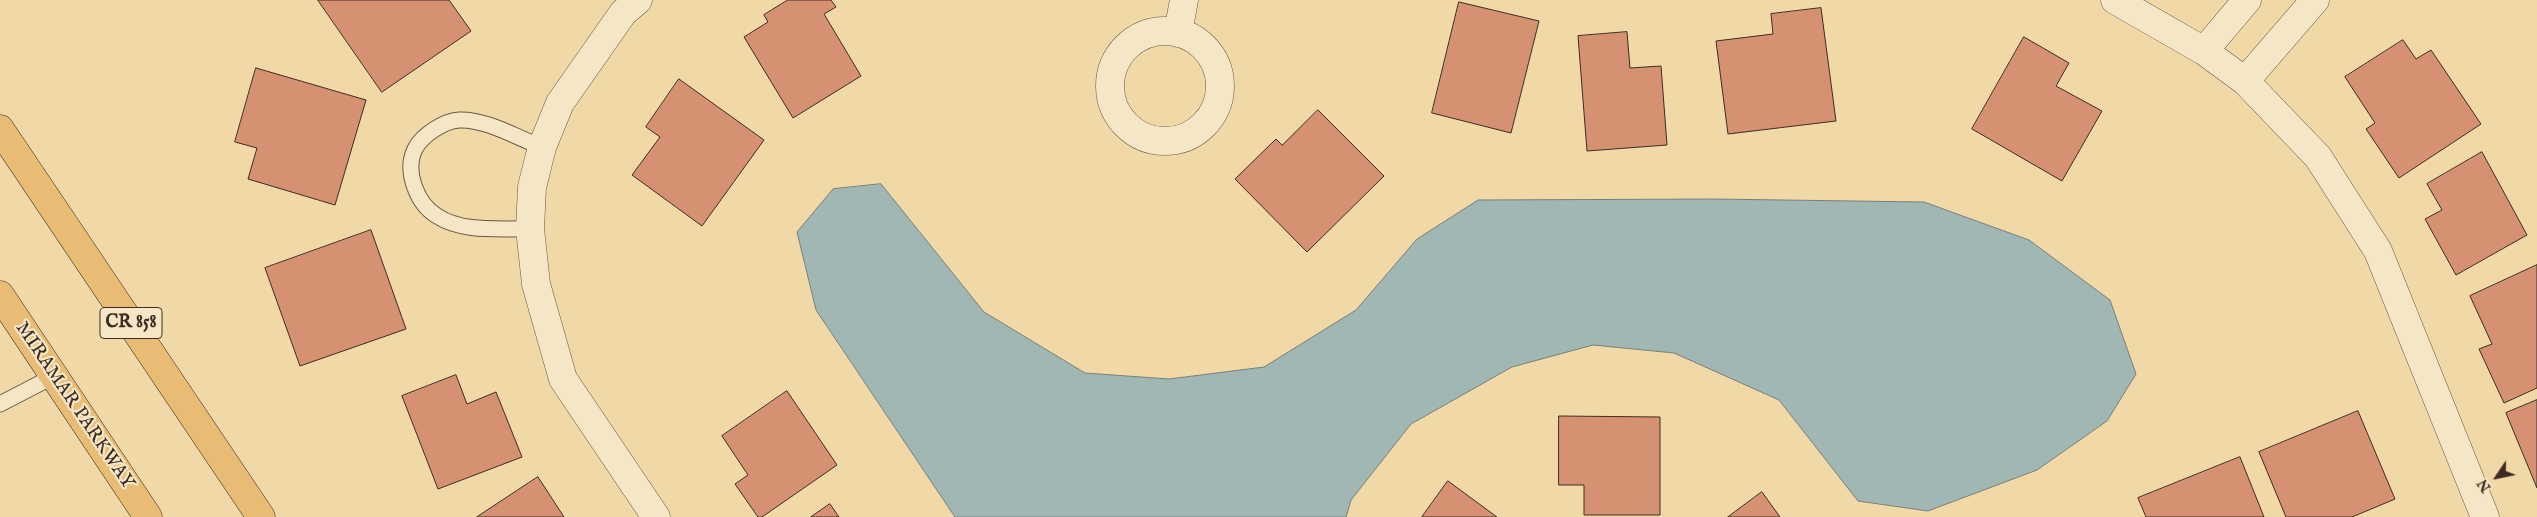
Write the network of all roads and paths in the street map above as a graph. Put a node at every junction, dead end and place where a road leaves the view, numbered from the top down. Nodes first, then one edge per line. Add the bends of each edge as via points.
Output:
1 (638, 0) edge
2 (1184, 0) edge
3 (2115, 0) edge
4 (2247, 0) edge
5 (2315, 0) edge
6 (1178, 33) junction
7 (2204, 51) junction
8 (2245, 81) junction
9 (0, 129) edge
10 (542, 147) junction
11 (530, 229) junction
12 (0, 295) edge
13 (54, 376) junction
14 (0, 404) edge
15 (148, 517) edge
16 (261, 517) edge
17 (656, 517) edge
18 (2485, 517) edge

1 - 10 street via 622,13 560,103
2 - 6 street
3 - 7 street
4 - 7 street
5 - 8 street
6 - 6 street via 1160,31 1141,36 1126,46 1112,71 1111,98 1118,116 1131,130 1148,139 1165,142 1183,139 1210,118 1218,102 1218,76 1208,52 1194,40
7 - 8 street
8 - 18 street via 2318,157 2378,250
9 - 16 main road, CR 858
10 - 11 street via 532,188
10 - 11 lane via 474,121 457,120 436,128 423,139 415,149 412,167 413,185 419,198 435,216 453,225
11 - 17 street via 536,284 563,379
12 - 13 main road, MIRAMAR PARKWAY
13 - 14 lane
13 - 15 main road, MIRAMAR PARKWAY

